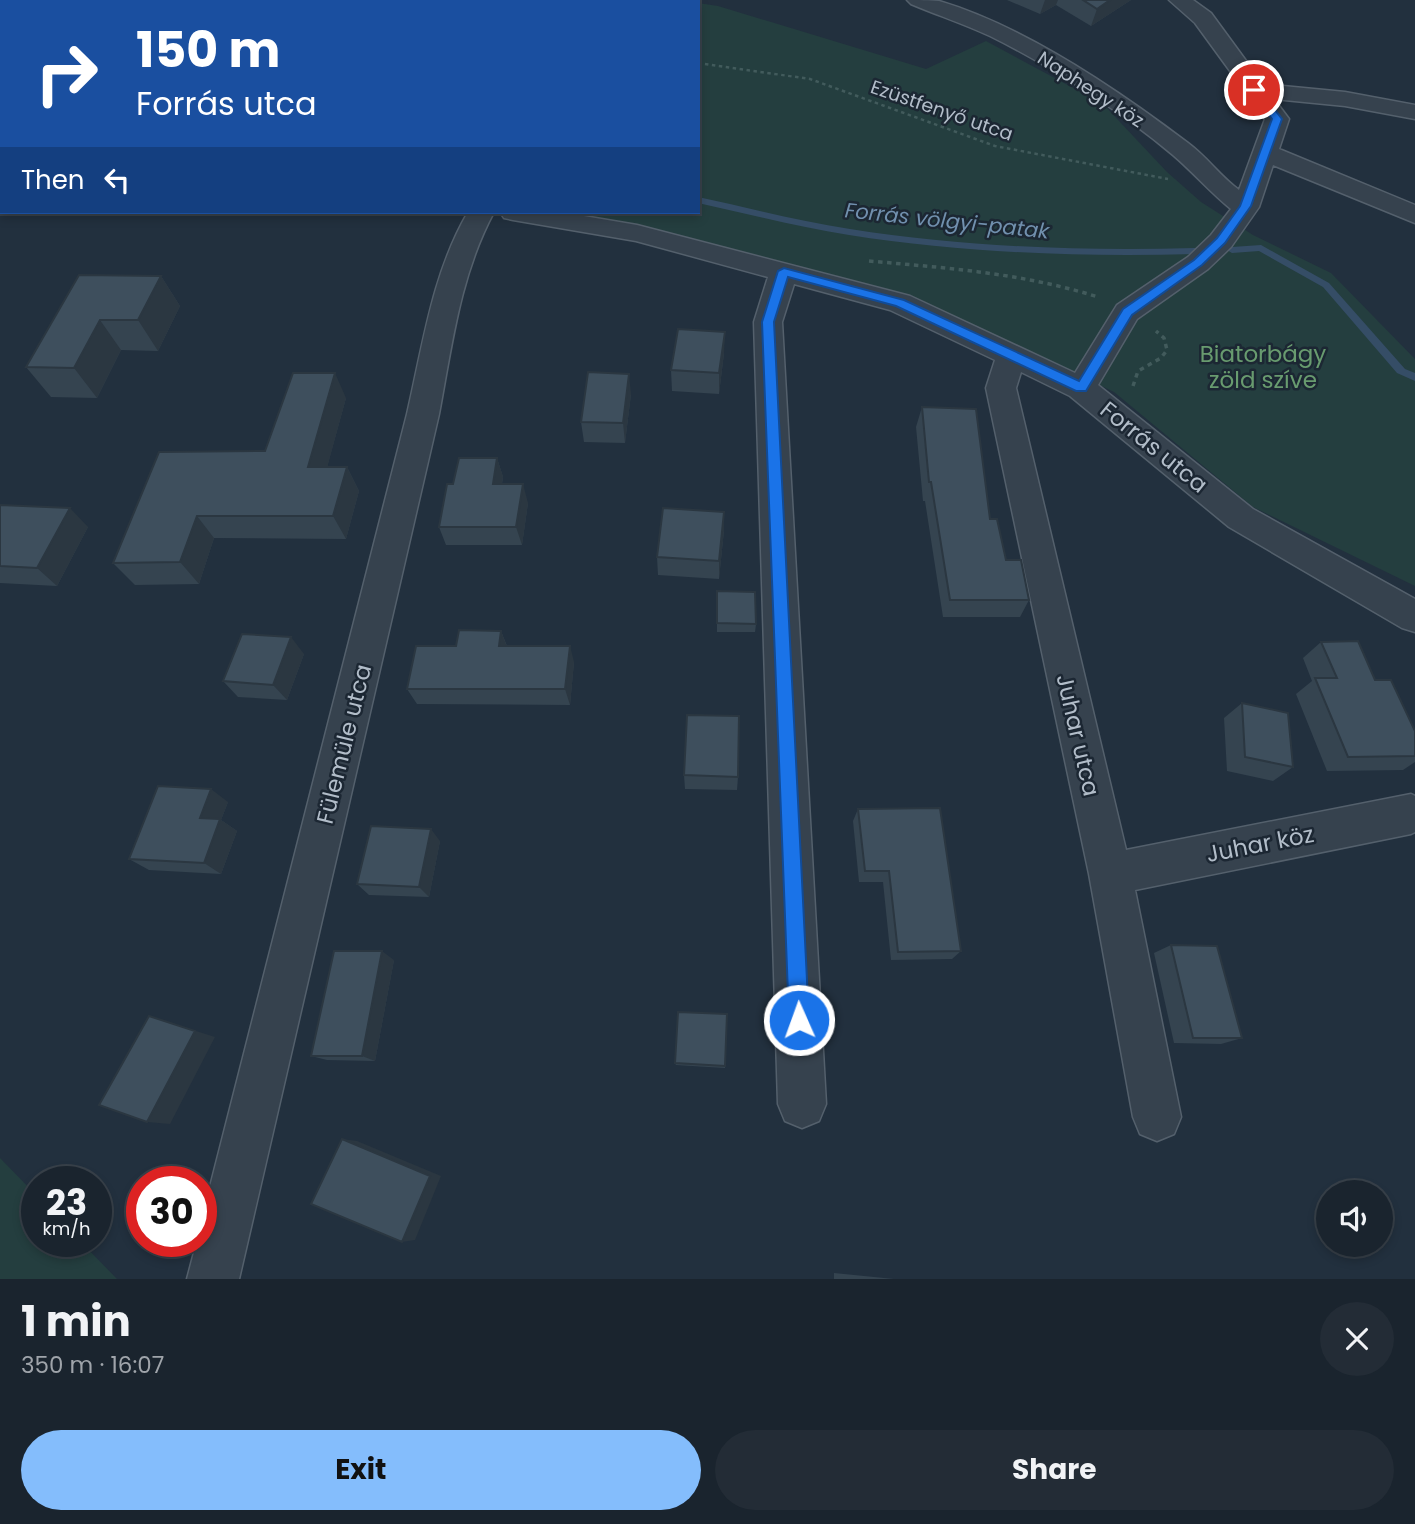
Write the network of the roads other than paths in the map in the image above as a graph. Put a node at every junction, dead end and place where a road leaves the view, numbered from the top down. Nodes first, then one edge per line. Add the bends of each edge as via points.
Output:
1 (918, 0) edge
2 (1180, 0) edge
3 (1254, 90) junction
4 (1415, 112) edge
5 (1266, 153) junction
6 (1246, 206) junction
7 (480, 214) edge
8 (525, 214) edge
9 (1415, 215) edge
10 (784, 271) junction
11 (1012, 355) junction
12 (1081, 388) junction
13 (1415, 617) edge
14 (1411, 814) dead end
15 (1110, 874) junction
16 (802, 1104) dead end
17 (1157, 1117) dead end
18 (213, 1279) edge

1 - 6 street, Naphegy köz via 996,31 1112,100 1182,150
2 - 3 street via 1203,18
3 - 4 street
3 - 5 street via 1277,119
5 - 6 street
5 - 9 street
6 - 12 street via 1198,263 1127,312
7 - 18 street, Fülemüle utca via 450,283 423,414
8 - 10 street, Forrás utca via 637,233
10 - 11 street, Forrás utca via 900,303
10 - 16 street via 768,322
11 - 12 street, Forrás utca
11 - 15 street, Juhar utca via 1001,388
12 - 13 street, Forrás utca via 1241,518
14 - 15 street, Juhar köz
15 - 17 street, Juhar utca

